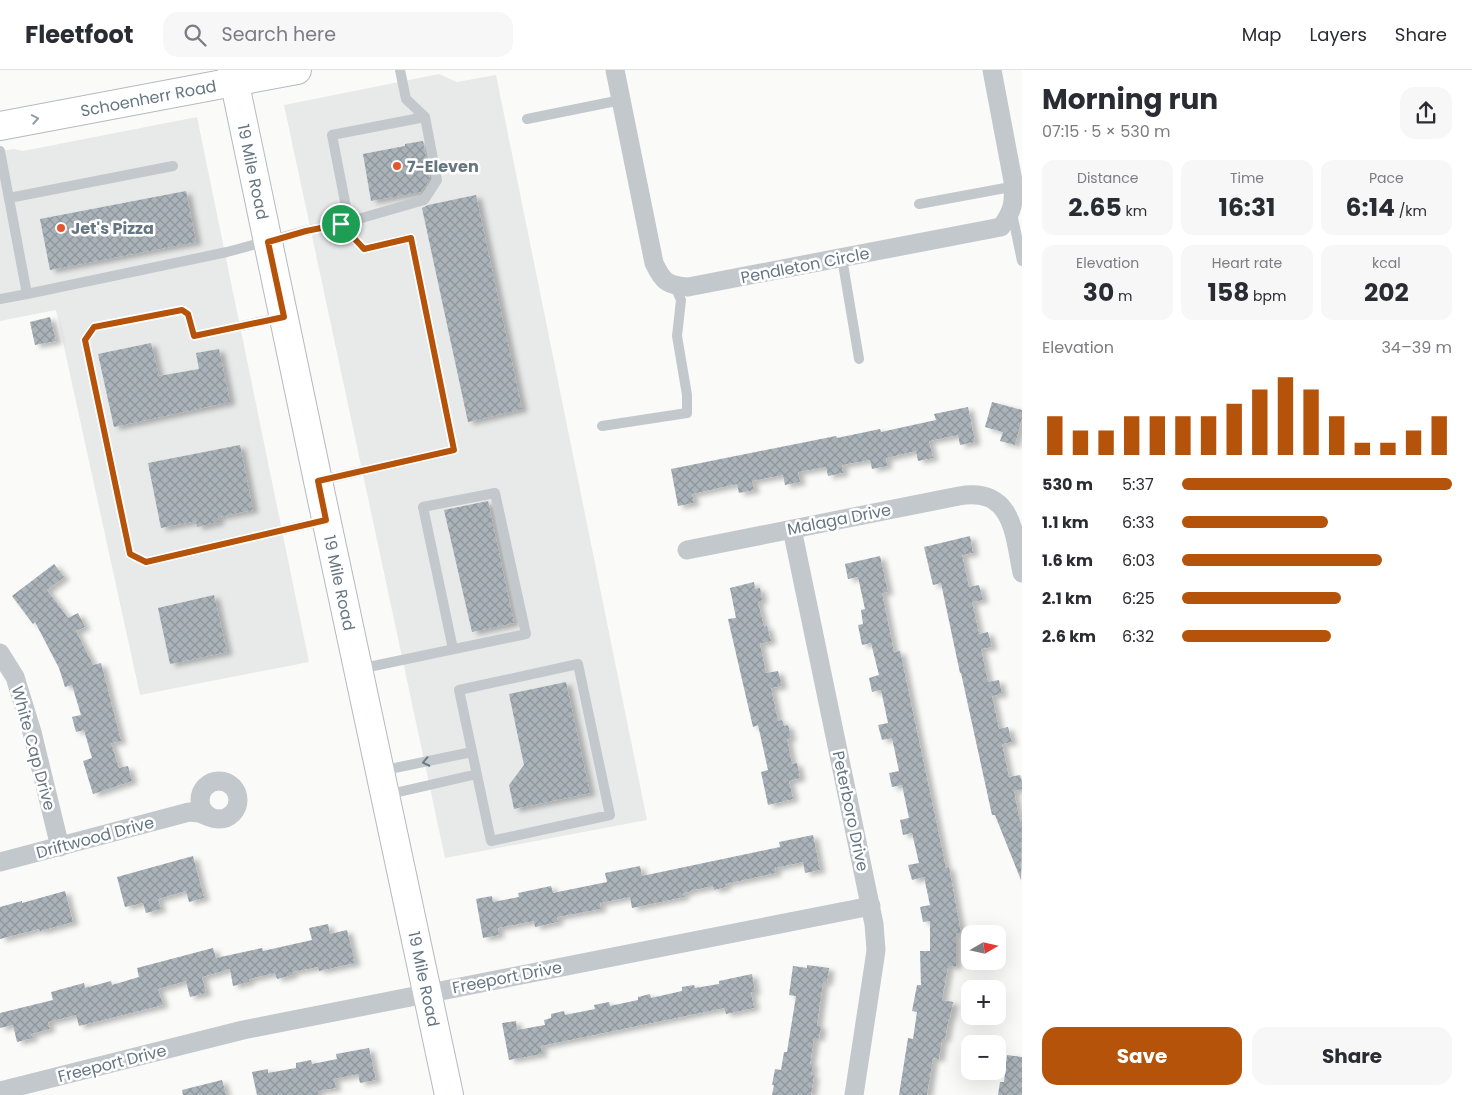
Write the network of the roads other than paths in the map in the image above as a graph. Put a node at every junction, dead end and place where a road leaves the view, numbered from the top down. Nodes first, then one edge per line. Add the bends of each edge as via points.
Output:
1 (298, 70) edge
2 (400, 70) edge
3 (615, 70) edge
4 (992, 70) edge
5 (233, 76) edge
6 (621, 100) junction
7 (425, 117) junction
8 (527, 119) dead end
9 (0, 126) edge
10 (0, 151) edge
11 (173, 166) dead end
12 (1018, 185) edge
13 (9, 198) junction
14 (919, 204) dead end
15 (1012, 210) junction
16 (341, 224) junction
17 (268, 242) junction
18 (842, 258) junction
19 (1022, 261) edge
20 (675, 286) junction
21 (27, 294) junction
22 (0, 299) edge
23 (284, 317) junction
24 (859, 359) dead end
25 (602, 426) dead end
26 (318, 481) junction
27 (326, 520) junction
28 (792, 529) junction
29 (686, 550) dead end
30 (1022, 573) edge
31 (453, 649) junction
32 (0, 653) edge
33 (358, 670) junction
34 (472, 752) junction
35 (477, 774) junction
36 (382, 783) junction
37 (200, 794) junction
38 (189, 812) junction
39 (209, 817) junction
40 (60, 847) junction
41 (0, 862) edge
42 (871, 906) junction
43 (427, 993) junction
44 (0, 1091) edge
45 (449, 1095) edge
46 (854, 1095) edge

1 - 5 street, Schoenherr Road
2 - 7 lane via 406,99
3 - 6 street
4 - 12 street
9 -> 5 street, Schoenherr Road
5 - 17 street, 19 Mile Road
6 - 8 lane
6 - 20 street via 654,263 660,276
7 - 16 lane via 437,180 424,200
7 - 16 lane via 332,135 346,207
10 - 13 lane
11 - 13 lane
12 - 14 lane
12 - 15 street
13 - 21 lane
15 - 18 street, Pendleton Circle via 1001,227
15 - 19 lane
16 - 17 lane
16 - 26 lane via 364,249 411,238 454,450
17 - 21 lane
17 - 23 street, 19 Mile Road
18 - 20 street, Pendleton Circle via 688,287
18 - 24 lane
20 - 25 lane via 681,300 677,336 687,412
21 - 22 lane
23 - 26 street, 19 Mile Road
23 - 27 lane via 194,336 188,314 182,310 94,327 85,340 130,554 146,562
26 - 27 street, 19 Mile Road
27 - 33 street, 19 Mile Road
28 - 29 street, Malaga Drive
28 - 30 street, Malaga Drive via 978,494 992,499 1005,511
28 - 42 street, Peterboro Drive
31 - 31 lane via 526,634 495,493 424,507
31 - 33 lane
32 - 40 street, White Cap Drive via 15,677
33 - 36 street, 19 Mile Road
34 - 35 lane
34 - 35 lane via 459,690 578,664 610,815 491,841
34 -> 36 lane
35 - 36 lane
36 - 43 street, 19 Mile Road
37 - 38 street, Driftwood Drive
37 - 39 street via 201,807
37 - 39 street, Driftwood Drive via 213,781 220,780 232,785 238,796 236,808 228,817
38 - 39 street, Driftwood Drive
38 - 40 street, Driftwood Drive
40 - 41 street, Driftwood Drive
42 - 43 street, Freeport Drive
42 - 46 street, Peterboro Drive via 876,950
43 - 44 street, Freeport Drive via 243,1030
43 - 45 street, 19 Mile Road

